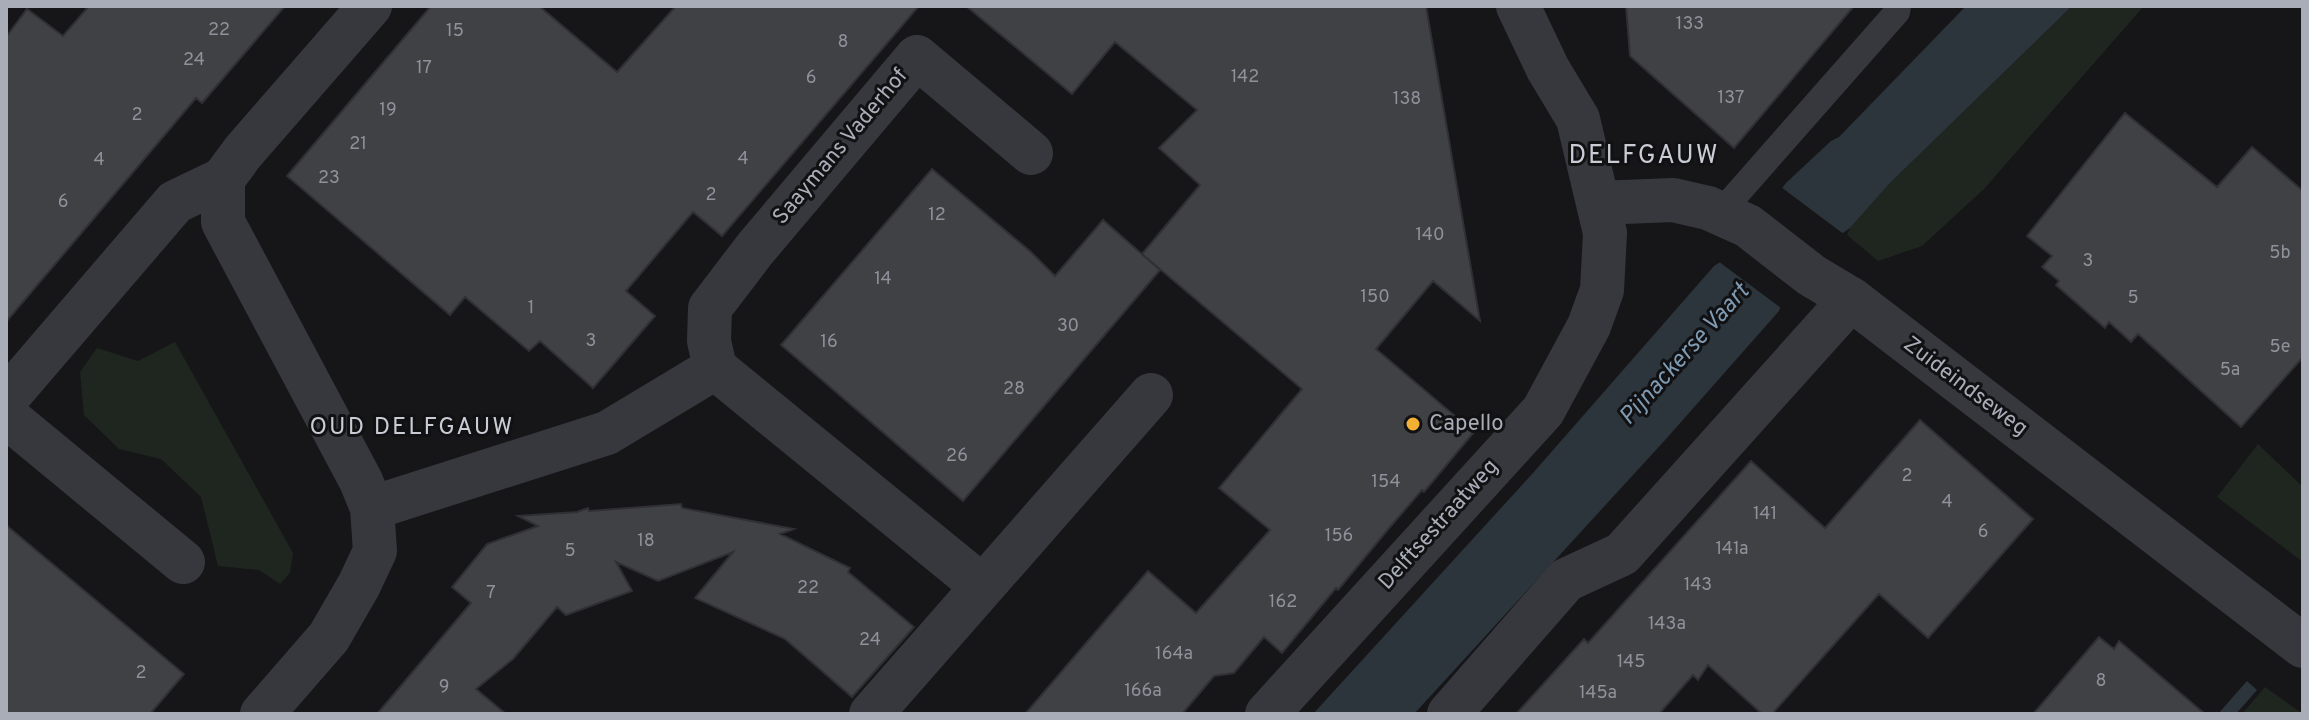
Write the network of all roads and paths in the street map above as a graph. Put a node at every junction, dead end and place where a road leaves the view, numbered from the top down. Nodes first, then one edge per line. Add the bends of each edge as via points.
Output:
1 (370, 6) edge
2 (1518, 6) edge
3 (1898, 6) edge
4 (1031, 153) dead end
5 (223, 179) junction
6 (1598, 203) junction
7 (1734, 220) junction
8 (1851, 299) junction
9 (715, 368) junction
10 (1151, 395) dead end
11 (6, 399) edge
12 (6, 416) edge
13 (372, 508) junction
14 (183, 562) dead end
15 (982, 586) junction
16 (2303, 646) edge
17 (262, 714) edge
18 (871, 714) edge
19 (1267, 714) edge
20 (1449, 714) edge

1 - 5 street
2 - 6 street, Delftsestraatweg via 1578,119
3 - 7 lane
4 - 9 street, Saaymans Vaderhof via 917,57 710,308
5 - 11 street via 175,202
5 - 13 street via 223,222
6 - 7 street, Zuideindseweg via 1673,200
6 - 19 street, Delftsestraatweg via 1605,233 1602,290 1589,326 1543,411
7 - 8 street, Zuideindseweg
8 - 16 street, Zuideindseweg
8 - 20 street via 1622,554 1566,580
9 - 13 street via 607,433
9 - 15 street
10 - 15 street
12 - 14 street
13 - 17 street via 375,551 359,585 329,637
15 - 18 street

